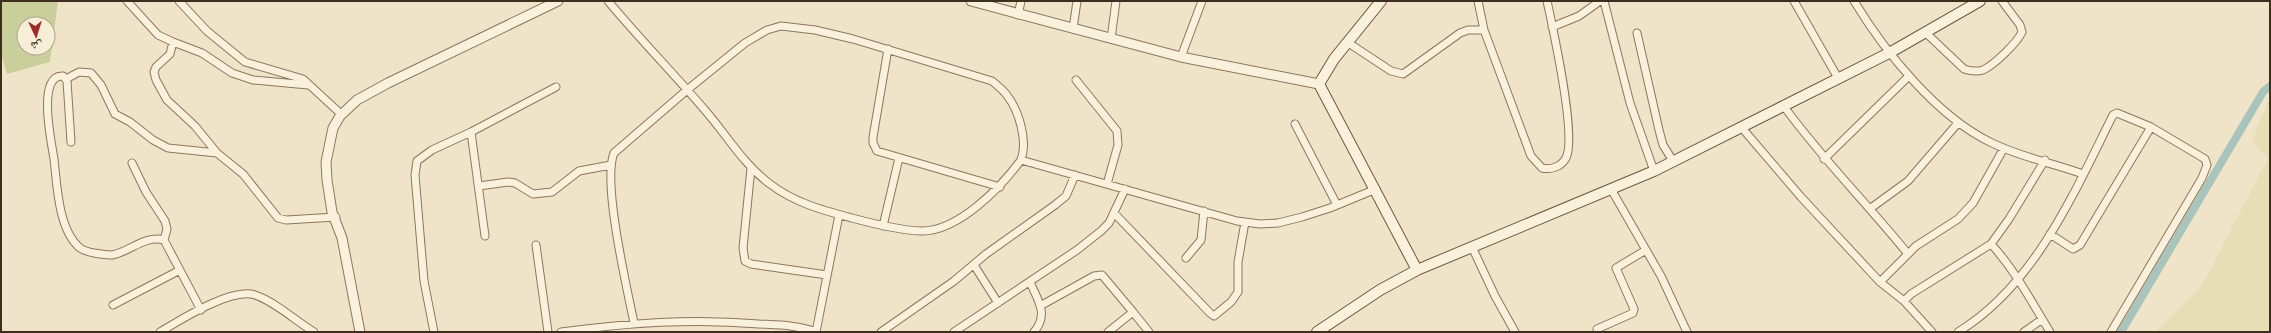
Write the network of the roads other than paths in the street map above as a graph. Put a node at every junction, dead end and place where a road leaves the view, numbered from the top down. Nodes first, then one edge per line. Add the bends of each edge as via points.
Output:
1 (127, 1) edge
2 (179, 1) edge
3 (558, 1) edge
4 (608, 1) edge
5 (971, 1) edge
6 (1021, 1) edge
7 (1077, 1) edge
8 (1116, 1) edge
9 (1202, 1) edge
10 (1381, 1) edge
11 (1478, 1) edge
12 (1547, 1) edge
13 (1600, 1) edge
14 (1604, 1) edge
15 (1794, 1) edge
16 (1854, 1) edge
17 (1980, 1) edge
18 (2002, 1) edge
19 (990, 4) edge
20 (1018, 15) junction
21 (1552, 27) junction
22 (1073, 29) junction
23 (1484, 30) junction
24 (1926, 32) junction
25 (1637, 33) dead end
26 (1111, 39) junction
27 (173, 42) junction
28 (1347, 42) junction
29 (888, 49) junction
30 (1891, 52) junction
31 (1181, 57) junction
32 (1909, 76) junction
33 (1838, 78) junction
34 (66, 79) junction
35 (1076, 80) dead end
36 (1319, 84) junction
37 (308, 85) junction
38 (556, 88) dead end
39 (687, 90) junction
40 (1783, 105) junction
41 (341, 114) junction
42 (1958, 123) junction
43 (1296, 124) dead end
44 (2151, 127) junction
45 (1742, 128) junction
46 (471, 132) junction
47 (71, 142) dead end
48 (2004, 148) junction
49 (217, 153) junction
50 (899, 158) junction
51 (1824, 159) junction
52 (1021, 160) junction
53 (2045, 160) junction
54 (1672, 161) junction
55 (132, 163) dead end
56 (611, 165) junction
57 (751, 168) junction
58 (1654, 170) junction
59 (2083, 174) junction
60 (1075, 175) junction
61 (1107, 184) junction
62 (479, 186) junction
63 (1000, 187) junction
64 (1125, 189) junction
65 (1376, 189) junction
66 (1611, 189) junction
67 (1337, 205) junction
68 (1871, 208) junction
69 (1204, 211) junction
70 (1114, 214) junction
71 (839, 215) junction
72 (336, 217) junction
73 (1245, 222) junction
74 (883, 226) junction
75 (2050, 234) junction
76 (485, 236) dead end
77 (164, 240) junction
78 (1991, 244) junction
79 (536, 245) dead end
80 (1472, 247) junction
81 (1646, 250) junction
82 (1908, 254) junction
83 (1186, 258) dead end
84 (974, 265) junction
85 (180, 270) junction
86 (1416, 270) junction
87 (827, 275) junction
88 (2020, 280) junction
89 (1030, 282) junction
90 (1880, 282) junction
91 (1904, 301) junction
92 (998, 303) junction
93 (113, 305) dead end
94 (1040, 306) junction
95 (201, 310) junction
96 (1133, 312) junction
97 (2041, 320) junction
98 (634, 323) junction
99 (618, 328) edge
100 (305, 330) edge
101 (1596, 331) edge
102 (160, 332) edge
103 (314, 332) edge
104 (360, 332) edge
105 (434, 332) edge
106 (548, 332) edge
107 (561, 332) edge
108 (816, 332) edge
109 (881, 332) edge
110 (954, 332) edge
111 (1034, 332) edge
112 (1108, 332) edge
113 (1149, 332) edge
114 (1317, 332) edge
115 (1515, 332) edge
116 (1687, 332) edge
117 (1932, 332) edge
118 (1958, 332) edge
119 (2024, 332) edge
120 (2050, 332) edge
121 (2111, 332) edge

1 - 27 street via 153,31
2 - 37 street via 208,31 246,62 303,79
3 - 41 street via 388,83 357,100
4 - 39 street
5 - 19 street
6 - 20 street
7 - 22 street
8 - 26 street
9 - 31 street
10 - 28 main road
11 - 23 street
12 - 21 street
13 - 21 street via 1580,16
14 - 58 street via 1630,103
15 - 33 street
16 - 30 street
17 - 24 main road
18 - 24 street via 2020,25 2022,32 2010,48 1983,70 1964,69
19 - 20 street
20 - 22 street
21 - 23 street via 1567,112 1568,150 1562,164 1547,169 1537,164 1531,156
22 - 26 street
23 - 28 street via 1460,33 1403,74 1391,71
24 - 30 main road
25 - 54 street via 1663,145
26 - 31 street
27 - 37 street via 202,52 243,78
27 - 49 street via 170,54 156,67 156,80 167,100 195,126
28 - 36 main road
29 - 39 street via 815,30 782,26 767,30 745,43
29 - 50 street via 873,143 877,151
29 - 52 street via 992,81 1006,94 1014,108 1024,144
30 - 32 street
30 - 33 main road
31 - 36 street
32 - 42 street
32 - 51 street
33 - 40 main road
34 - 47 street
34 - 49 street via 79,72 91,73 101,86 115,114 168,148
34 - 77 street via 61,76 54,80 47,106 47,118 58,197 69,234 86,252 110,255 151,238
35 - 61 street via 1117,131 1118,145
36 - 65 main road
37 - 41 street
38 - 46 street
39 - 56 street via 618,148
39 - 57 street
40 - 45 main road
40 - 51 street
41 - 72 street via 333,128 326,162 332,212
42 - 48 street
42 - 68 street via 1908,182
43 - 67 street
44 - 59 street via 2122,114 2113,115
44 - 75 street via 2080,245 2073,249 2069,248
44 - 121 street via 2205,159 2207,164 2202,178
45 - 54 main road
45 - 90 street via 1801,197
46 - 62 street
46 - 105 street via 422,155 415,167 424,281
48 - 53 street
48 - 82 street via 1973,203 1958,219
49 - 72 street via 243,174 278,218 286,220
50 - 63 street
50 - 74 street
51 - 68 street
52 - 60 street
52 - 63 street
53 - 59 street
53 - 78 street via 2009,220
54 - 58 main road
55 - 77 street via 146,192 165,221 167,228
56 - 62 street via 579,171 552,192 533,194 520,185 508,182
56 - 98 street via 616,222
57 - 71 street via 769,184 797,202
57 - 87 street via 744,261
58 - 66 main road
59 - 75 street
60 - 61 street
60 - 84 street via 1066,196
61 - 64 street
62 - 76 street
63 - 74 street via 981,203 940,227 922,231
64 - 69 street
64 - 70 street
65 - 67 street
65 - 86 main road
66 - 80 main road
66 - 81 street
67 - 73 street via 1278,223
68 - 82 street
69 - 73 street
69 - 83 street via 1201,240
70 - 73 street via 1214,316 1231,302 1238,292 1238,262
70 - 89 street via 1101,231
71 - 74 street
71 - 87 street
72 - 104 street via 353,287
75 - 88 street
77 - 85 street
78 - 88 street
78 - 91 street via 1911,294
79 - 106 street
80 - 86 main road
80 - 115 street
81 - 101 street via 1616,268 1634,309 1633,313
81 - 116 street
82 - 90 street
84 - 92 street
84 - 109 street
85 - 93 street
85 - 95 street
86 - 114 main road via 1380,290
87 - 108 street
88 - 97 street
88 - 118 street via 1986,313
89 - 92 street
89 - 94 street
90 - 91 street
91 - 117 street
92 - 110 street
94 - 96 street via 1099,275 1104,277
94 - 111 street via 1042,321
95 - 100 street via 224,299 247,293 266,301
95 - 102 street
96 - 112 street
96 - 113 street
97 - 119 street
97 - 120 street
98 - 99 street
98 - 108 street via 724,321 785,326
99 - 107 street
100 - 103 street

